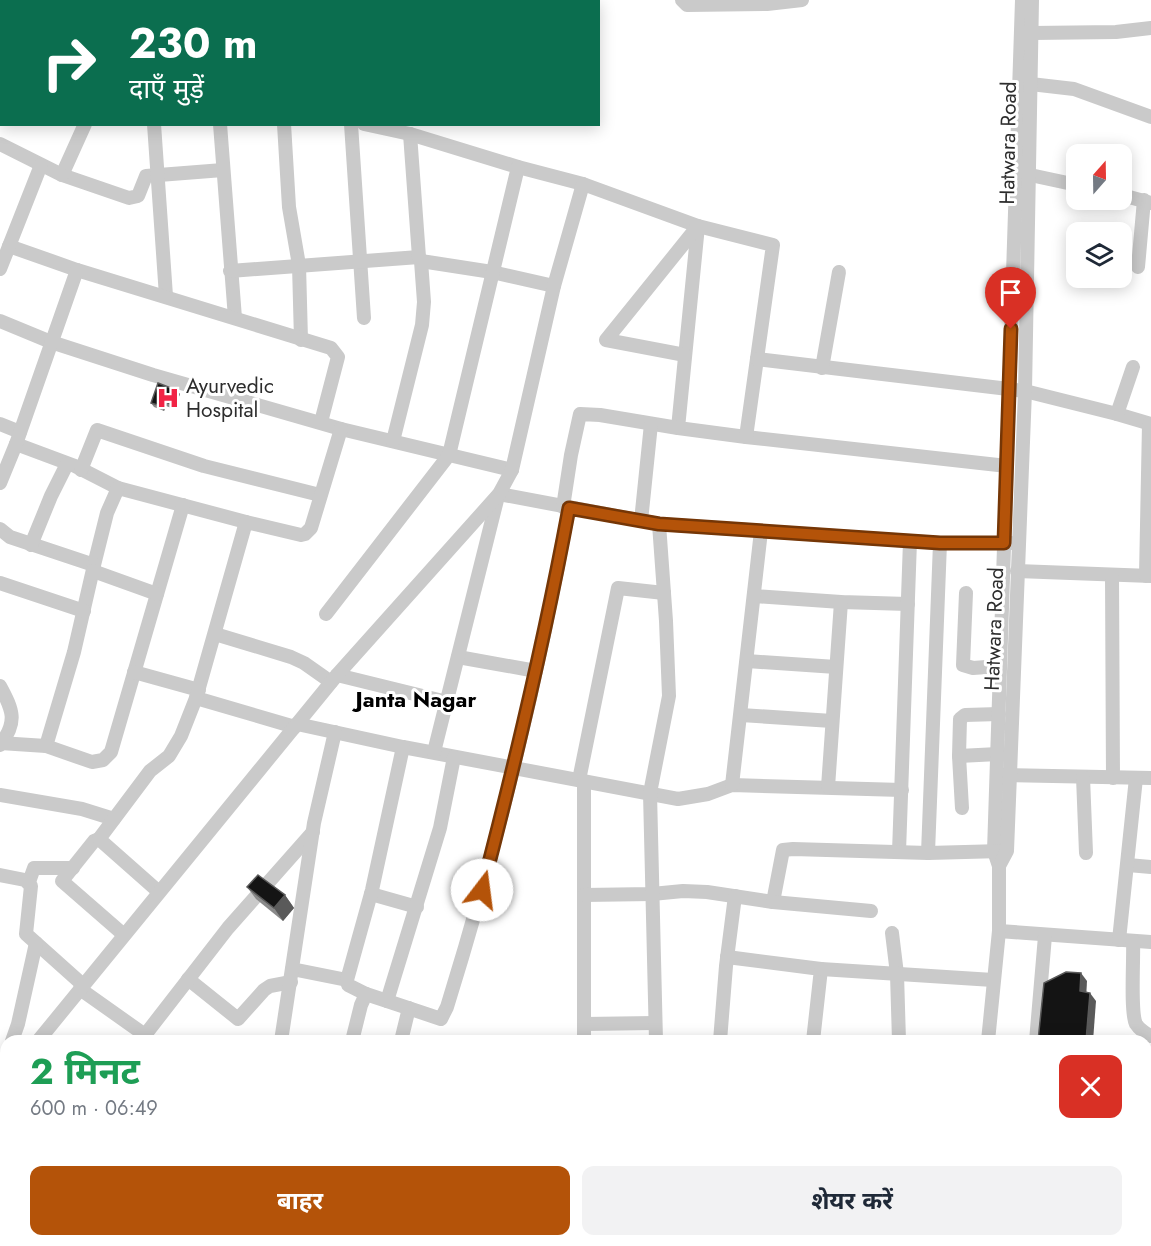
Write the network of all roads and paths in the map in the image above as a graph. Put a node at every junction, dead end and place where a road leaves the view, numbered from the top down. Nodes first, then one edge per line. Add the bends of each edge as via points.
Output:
1 (682, 0) edge
2 (802, 0) edge
3 (1022, 0) edge
4 (1032, 0) edge
5 (726, 2) edge
6 (767, 2) edge
7 (1151, 28) edge
8 (1032, 33) junction
9 (1025, 83) junction
10 (1151, 117) edge
11 (84, 126) edge
12 (154, 126) edge
13 (220, 126) edge
14 (284, 126) edge
15 (351, 126) edge
16 (373, 126) edge
17 (410, 134) junction
18 (0, 144) edge
19 (41, 165) junction
20 (518, 167) junction
21 (223, 170) junction
22 (1022, 173) junction
23 (62, 176) junction
24 (158, 176) junction
25 (1066, 183) edge
26 (583, 184) junction
27 (1132, 198) edge
28 (1147, 202) edge
29 (698, 226) junction
30 (9, 246) junction
31 (420, 259) junction
32 (360, 261) junction
33 (298, 265) junction
34 (1138, 267) dead end
35 (0, 269) edge
36 (77, 270) junction
37 (230, 272) junction
38 (492, 272) junction
39 (839, 272) dead end
40 (554, 286) junction
41 (166, 297) junction
42 (235, 318) junction
43 (364, 318) dead end
44 (0, 321) edge
45 (302, 340) junction
46 (51, 342) junction
47 (685, 354) junction
48 (757, 359) junction
49 (1133, 367) dead end
50 (822, 368) junction
51 (1010, 389) junction
52 (1025, 391) junction
53 (1117, 414) junction
54 (321, 422) junction
55 (0, 424) edge
56 (651, 424) junction
57 (1150, 424) edge
58 (678, 428) junction
59 (341, 429) junction
60 (746, 437) junction
61 (18, 438) junction
62 (393, 441) junction
63 (449, 455) junction
64 (68, 464) junction
65 (1007, 466) junction
66 (81, 470) junction
67 (512, 470) junction
68 (0, 483) edge
69 (118, 488) junction
70 (499, 494) junction
71 (320, 495) junction
72 (183, 505) junction
73 (566, 507) junction
74 (641, 521) junction
75 (246, 522) junction
76 (659, 524) junction
77 (0, 529) edge
78 (761, 531) junction
79 (910, 541) junction
80 (940, 543) junction
81 (1011, 543) junction
82 (32, 545) junction
83 (93, 568) junction
84 (1017, 571) junction
85 (1112, 576) junction
86 (1149, 576) edge
87 (0, 583) edge
88 (664, 593) junction
89 (966, 593) dead end
90 (157, 594) junction
91 (754, 596) junction
92 (841, 603) junction
93 (908, 604) junction
94 (84, 610) junction
95 (326, 614) dead end
96 (215, 634) junction
97 (458, 657) junction
98 (747, 661) junction
99 (1000, 666) junction
100 (836, 667) junction
101 (134, 672) junction
102 (536, 672) junction
103 (334, 679) junction
104 (0, 686) edge
105 (197, 694) junction
106 (447, 702) junction
107 (999, 714) junction
108 (741, 715) junction
109 (832, 721) junction
110 (296, 725) junction
111 (335, 732) junction
112 (0, 744) edge
113 (46, 746) junction
114 (403, 747) junction
115 (434, 752) junction
116 (998, 754) junction
117 (959, 756) junction
118 (454, 757) junction
119 (513, 768) junction
120 (1004, 775) junction
121 (1083, 777) junction
122 (1113, 778) junction
123 (1136, 778) junction
124 (1151, 778) edge
125 (581, 781) junction
126 (732, 785) junction
127 (828, 787) junction
128 (902, 790) junction
129 (650, 794) junction
130 (0, 795) edge
131 (962, 808) dead end
132 (114, 819) junction
133 (313, 832) junction
134 (99, 839) junction
135 (1000, 851) junction
136 (899, 852) junction
137 (928, 853) junction
138 (1086, 853) dead end
139 (1128, 865) junction
140 (1151, 867) edge
141 (73, 868) junction
142 (0, 875) edge
143 (28, 882) junction
144 (159, 892) junction
145 (371, 894) junction
146 (652, 894) junction
147 (584, 895) junction
148 (735, 896) junction
149 (773, 902) junction
150 (417, 907) junction
151 (871, 911) dead end
152 (999, 932) junction
153 (892, 933) dead end
154 (124, 935) junction
155 (1045, 936) junction
156 (1126, 941) junction
157 (1151, 942) edge
158 (36, 943) junction
159 (727, 957) junction
160 (821, 969) junction
161 (292, 973) junction
162 (897, 974) junction
163 (188, 979) junction
164 (347, 980) junction
165 (993, 980) junction
166 (81, 987) junction
167 (366, 994) junction
168 (387, 1001) junction
169 (409, 1008) junction
170 (655, 1023) junction
171 (584, 1024) junction
172 (14, 1035) edge
173 (43, 1035) edge
174 (282, 1035) edge
175 (354, 1035) edge
176 (402, 1035) edge
177 (584, 1035) edge
178 (656, 1035) edge
179 (720, 1035) edge
180 (814, 1035) edge
181 (899, 1035) edge
182 (988, 1035) edge
183 (1037, 1035) edge
184 (1150, 1035) edge

1 - 5 street via 687,5
2 - 6 street
3 - 9 street
4 - 8 street, Hatwara Road
5 - 6 street
7 - 8 street
8 - 9 street, Hatwara Road
9 - 10 street via 1074,89
9 - 22 street, Hatwara Road
11 - 23 street
12 - 24 street
13 - 21 street
14 - 33 street via 289,207
15 - 32 street
16 - 17 street
17 - 20 street
17 - 31 street
18 - 19 street
19 - 23 street
19 - 30 street
20 - 26 street
20 - 38 street
21 - 24 street
21 - 37 street
22 - 25 street
22 - 51 street
22 - 52 street, Hatwara Road
23 - 24 street via 136,198 146,176
24 - 41 street
26 - 29 street
26 - 40 street
27 - 28 street
28 - 34 street
29 - 47 street
29 - 47 street via 606,340
29 - 48 street via 773,245
30 - 35 street
30 - 36 street
31 - 32 street
31 - 38 street
31 - 62 street via 422,326
32 - 33 street
32 - 43 street
33 - 37 street
33 - 45 street
36 - 41 street
36 - 46 street
37 - 42 street
38 - 40 street
38 - 63 street
39 - 50 street
40 - 67 street
41 - 42 street
42 - 45 street
44 - 46 street
45 - 54 street via 331,348 338,357
46 - 54 street
46 - 61 street
47 - 58 street
48 - 50 street
48 - 60 street
49 - 53 street
50 - 51 street
51 - 52 street
51 - 65 street
52 - 53 street
52 - 81 street, Hatwara Road
53 - 57 street
54 - 59 street
55 - 61 street
56 - 58 street
56 - 73 street via 580,414
56 - 74 street
57 - 86 street
58 - 60 street
59 - 62 street
59 - 71 street
60 - 65 street
61 - 64 street
61 - 68 street
62 - 63 street
63 - 67 street
63 - 95 street
64 - 66 street
64 - 82 street
65 - 81 street
66 - 69 street
66 - 71 street via 97,430 204,466
67 - 70 street
69 - 72 street
69 - 83 street via 107,513
70 - 73 street
70 - 97 street
70 - 103 street
71 - 75 street via 311,528 304,534
72 - 75 street
72 - 90 street
73 - 74 street
73 - 102 street via 550,613
74 - 76 street
75 - 96 street
76 - 78 street
76 - 88 street
77 - 82 street
78 - 79 street
78 - 91 street
79 - 80 street
79 - 93 street
80 - 81 street
80 - 137 street
81 - 84 street, Hatwara Road
81 - 99 street
82 - 83 street
83 - 90 street
83 - 94 street
84 - 85 street
84 - 120 street, Hatwara Road
85 - 86 street
85 - 122 street
87 - 94 street
88 - 125 street via 618,588
88 - 129 street via 669,696
89 - 99 street via 963,665
90 - 101 street
91 - 92 street
91 - 98 street
92 - 93 street
92 - 100 street
93 - 128 street
94 - 113 street
96 - 103 street via 291,657
96 - 105 street
97 - 102 street
97 - 106 street
98 - 100 street
98 - 108 street
99 - 107 street
100 - 109 street
101 - 105 street
101 - 113 street via 111,752 103,760 92,762
102 - 119 street
103 - 106 street
103 - 110 street
104 - 112 street via 13,717
105 - 110 street
105 - 132 street via 169,756 150,771
106 - 115 street
107 - 116 street
107 - 117 street via 962,717
108 - 109 street
108 - 126 street
109 - 127 street
110 - 111 street
110 - 144 street
111 - 114 street
111 - 133 street
112 - 113 street
114 - 115 street
114 - 145 street
115 - 118 street
116 - 117 street
116 - 120 street
117 - 131 street
118 - 119 street
118 - 150 street via 440,828
119 - 125 street
119 - 169 street via 447,1007 441,1019
120 - 121 street
120 - 135 street, Hatwara Road
121 - 122 street
121 - 138 street
122 - 123 street
123 - 124 street
123 - 139 street
125 - 129 street
125 - 147 street
126 - 127 street
126 - 129 street via 708,795 678,799
127 - 128 street
128 - 136 street
129 - 146 street
130 - 132 street via 82,809
132 - 134 street
133 - 161 street
133 - 163 street
134 - 141 street via 93,841
134 - 144 street
135 - 137 street
135 - 152 street, Hatwara Road
136 - 137 street
136 - 149 street via 783,850
139 - 140 street
139 - 156 street
141 - 143 street via 34,868
141 - 154 street via 62,881
142 - 143 street
143 - 158 street via 31,886 26,934
144 - 154 street
145 - 150 street
145 - 164 street
146 - 147 street
146 - 148 street via 682,891
146 - 170 street
147 - 171 street
148 - 149 street
148 - 159 street
149 - 151 street
150 - 168 street
152 - 155 street
152 - 165 street, Hatwara Road
153 - 162 street
154 - 166 street
155 - 156 street
155 - 183 street
156 - 157 street
156 - 184 street via 1134,967 1136,1024
158 - 166 street
158 - 172 street
159 - 160 street
159 - 179 street
160 - 162 street
160 - 180 street
161 - 163 street via 264,990 238,1019
161 - 164 street
161 - 174 street
162 - 165 street
162 - 181 street
163 - 166 street via 145,1035
164 - 167 street via 348,985
165 - 182 street, Hatwara Road
166 - 173 street
167 - 168 street
167 - 175 street
168 - 169 street
169 - 176 street
170 - 171 street
170 - 178 street
171 - 177 street

